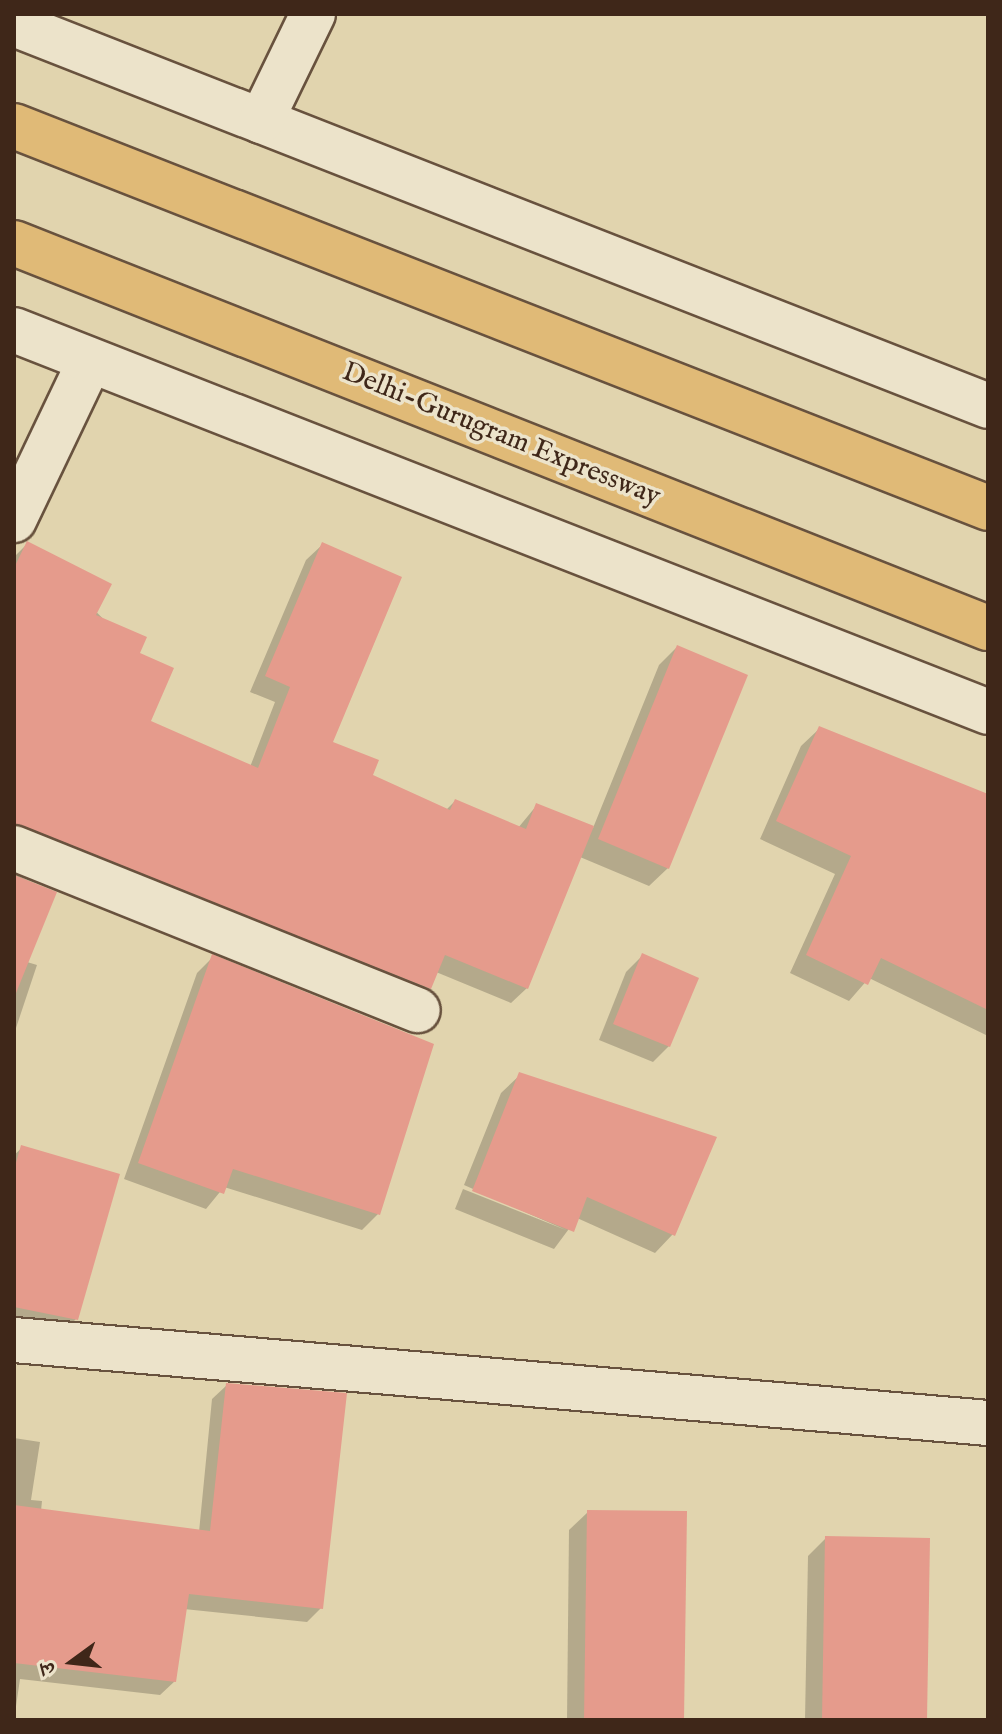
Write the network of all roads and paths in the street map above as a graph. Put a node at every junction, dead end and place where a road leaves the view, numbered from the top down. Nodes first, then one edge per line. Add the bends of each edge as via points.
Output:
1 (313, 14) edge
2 (14, 24) edge
3 (261, 121) junction
4 (14, 126) edge
5 (14, 243) edge
6 (14, 330) edge
7 (90, 361) junction
8 (988, 406) edge
9 (988, 508) edge
10 (14, 520) edge
11 (988, 628) edge
12 (988, 712) edge
13 (14, 848) edge
14 (418, 1010) dead end
15 (14, 1340) edge
16 (988, 1423) edge

1 - 3 main road
2 - 3 main road
3 - 8 main road
4 - 9 highway
5 - 11 highway, Delhi-Gurugram Expressway
6 - 7 main road
7 - 10 main road
7 - 12 main road
13 - 14 main road
15 - 16 main road

